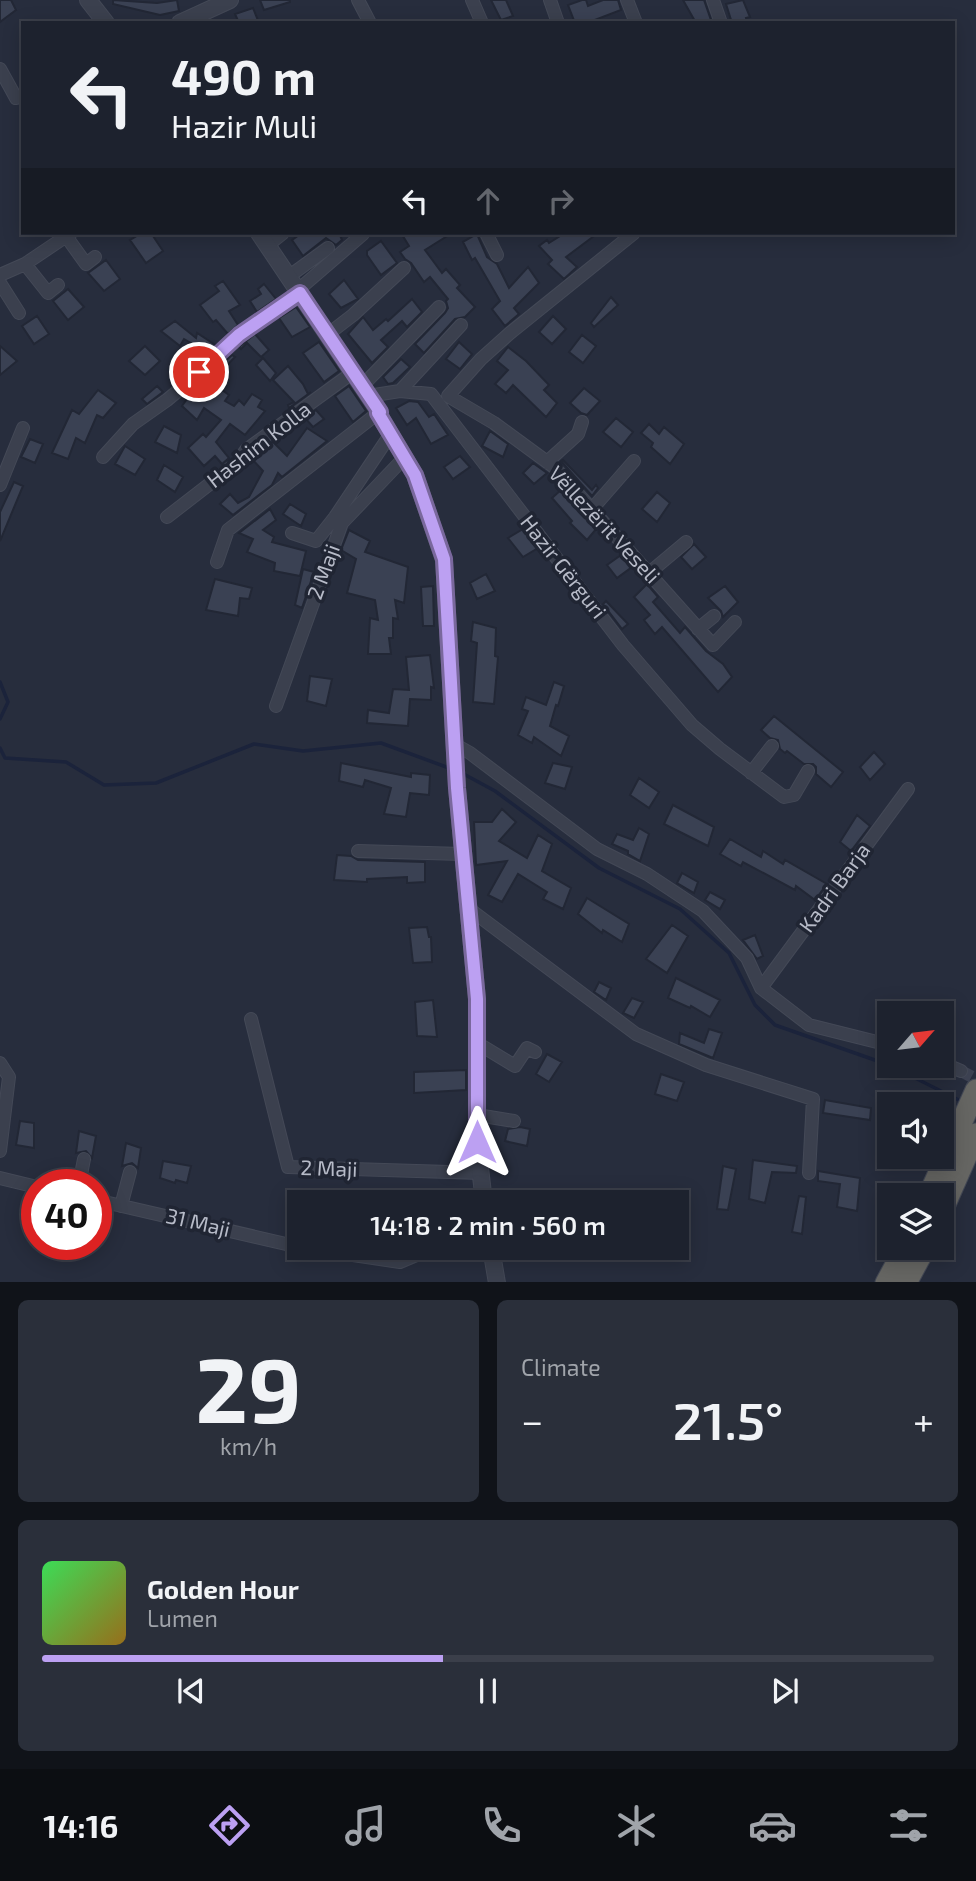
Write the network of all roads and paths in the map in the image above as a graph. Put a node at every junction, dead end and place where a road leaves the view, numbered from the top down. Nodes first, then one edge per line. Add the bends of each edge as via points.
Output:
1 (88, 0) edge
2 (230, 0) edge
3 (358, 0) edge
4 (472, 0) edge
5 (550, 0) edge
6 (628, 0) edge
7 (713, 0) edge
8 (202, 18) edge
9 (104, 21) edge
10 (369, 21) edge
11 (481, 21) edge
12 (557, 21) edge
13 (635, 21) edge
14 (720, 21) edge
15 (0, 69) edge
16 (21, 97) edge
17 (68, 235) edge
18 (70, 235) edge
19 (362, 235) edge
20 (487, 235) edge
21 (632, 235) edge
22 (263, 239) edge
23 (328, 248) dead end
24 (497, 255) dead end
25 (95, 257) dead end
26 (25, 264) junction
27 (404, 268) dead end
28 (0, 275) edge
29 (288, 277) junction
30 (0, 283) edge
31 (58, 285) dead end
32 (299, 292) junction
33 (439, 307) dead end
34 (19, 313) dead end
35 (461, 325) dead end
36 (327, 335) junction
37 (361, 385) junction
38 (400, 391) junction
39 (430, 394) junction
40 (449, 396) junction
41 (378, 413) junction
42 (582, 422) dead end
43 (23, 428) dead end
44 (390, 435) junction
45 (103, 457) dead end
46 (405, 457) junction
47 (634, 460) dead end
48 (547, 462) junction
49 (0, 485) edge
50 (592, 509) junction
51 (167, 517) dead end
52 (292, 533) dead end
53 (686, 542) dead end
54 (217, 562) dead end
55 (649, 573) junction
56 (714, 616) dead end
57 (735, 622) dead end
58 (698, 629) junction
59 (276, 706) dead end
60 (772, 746) dead end
61 (455, 751) junction
62 (808, 771) dead end
63 (751, 773) junction
64 (908, 789) dead end
65 (358, 851) dead end
66 (462, 854) junction
67 (468, 908) junction
68 (761, 988) junction
69 (251, 1019) dead end
70 (877, 1042) edge
71 (477, 1043) junction
72 (535, 1052) dead end
73 (0, 1063) edge
74 (954, 1068) edge
75 (961, 1071) tunnel mouth
76 (976, 1090) edge
77 (477, 1115) junction
78 (513, 1121) dead end
79 (976, 1134) edge
80 (0, 1151) edge
81 (84, 1159) dead end
82 (82, 1169) edge
83 (131, 1172) dead end
84 (481, 1173) junction
85 (809, 1173) dead end
86 (0, 1178) edge
87 (21, 1183) edge
88 (934, 1183) edge
89 (954, 1184) edge
90 (483, 1190) edge
91 (112, 1204) edge
92 (121, 1206) junction
93 (287, 1244) edge
94 (387, 1260) edge
95 (405, 1260) edge
96 (493, 1260) edge
97 (898, 1260) edge
98 (918, 1260) edge
99 (497, 1282) edge
100 (887, 1282) edge
101 (907, 1282) edge

1 - 9 street
2 - 8 street
3 - 10 street
4 - 11 street
5 - 12 street
6 - 13 street
7 - 14 street
15 - 16 street via 16,98
17 - 26 street
18 - 25 street via 86,264
19 - 32 street
20 - 24 street
21 - 40 street via 510,333
22 - 29 street
23 - 29 street
26 - 28 street
26 - 31 street via 48,293
27 - 36 street
29 - 32 street
30 - 34 street
32 - 36 street
32 - 45 street via 239,335 214,361 133,425
33 - 37 street, Hashim Kolla
35 - 38 street
36 - 37 street
37 - 38 street
37 - 41 street
37 - 51 street, Hashim Kolla via 246,450 238,462
38 - 39 street
39 - 40 street, Vëllezërit Veseli
39 - 63 street, Hazir Gërguri via 623,645 692,724
40 - 48 street, Vëllezërit Veseli
41 - 44 street
41 - 54 street via 228,530
42 - 48 street via 578,434
43 - 49 street
44 - 46 street
44 - 52 street, 2 Maji via 316,541
46 - 59 street, 2 Maji via 342,523
46 - 61 street via 444,559
47 - 50 street
48 - 50 street, Vëllezërit Veseli
50 - 55 street, Vëllezërit Veseli
53 - 55 street
55 - 58 street, Vëllezërit Veseli
56 - 58 street
57 - 58 street, Vëllezërit Veseli via 713,645
60 - 63 street
61 - 66 street
61 - 68 street via 470,752 597,849 704,911 747,958
62 - 63 street, Hazir Gërguri via 789,797
64 - 68 street, Kadri Barja
65 - 66 street
66 - 67 street
67 - 71 street
67 - 85 street via 636,1034 706,1065 813,1099
68 - 70 street via 809,1025
69 - 84 street, 2 Maji via 288,1167
71 - 72 street via 515,1066 527,1048
71 - 77 street
73 - 80 street via 9,1077
74 - 75 street
76 - 88 highway
77 - 78 street
77 - 84 street
79 - 89 highway
81 - 82 street
83 - 92 street
84 - 90 street
86 - 87 street
91 - 92 street, 31 Maji
92 - 93 street, 31 Maji
94 - 95 street
96 - 99 street
97 - 100 highway
98 - 101 highway

